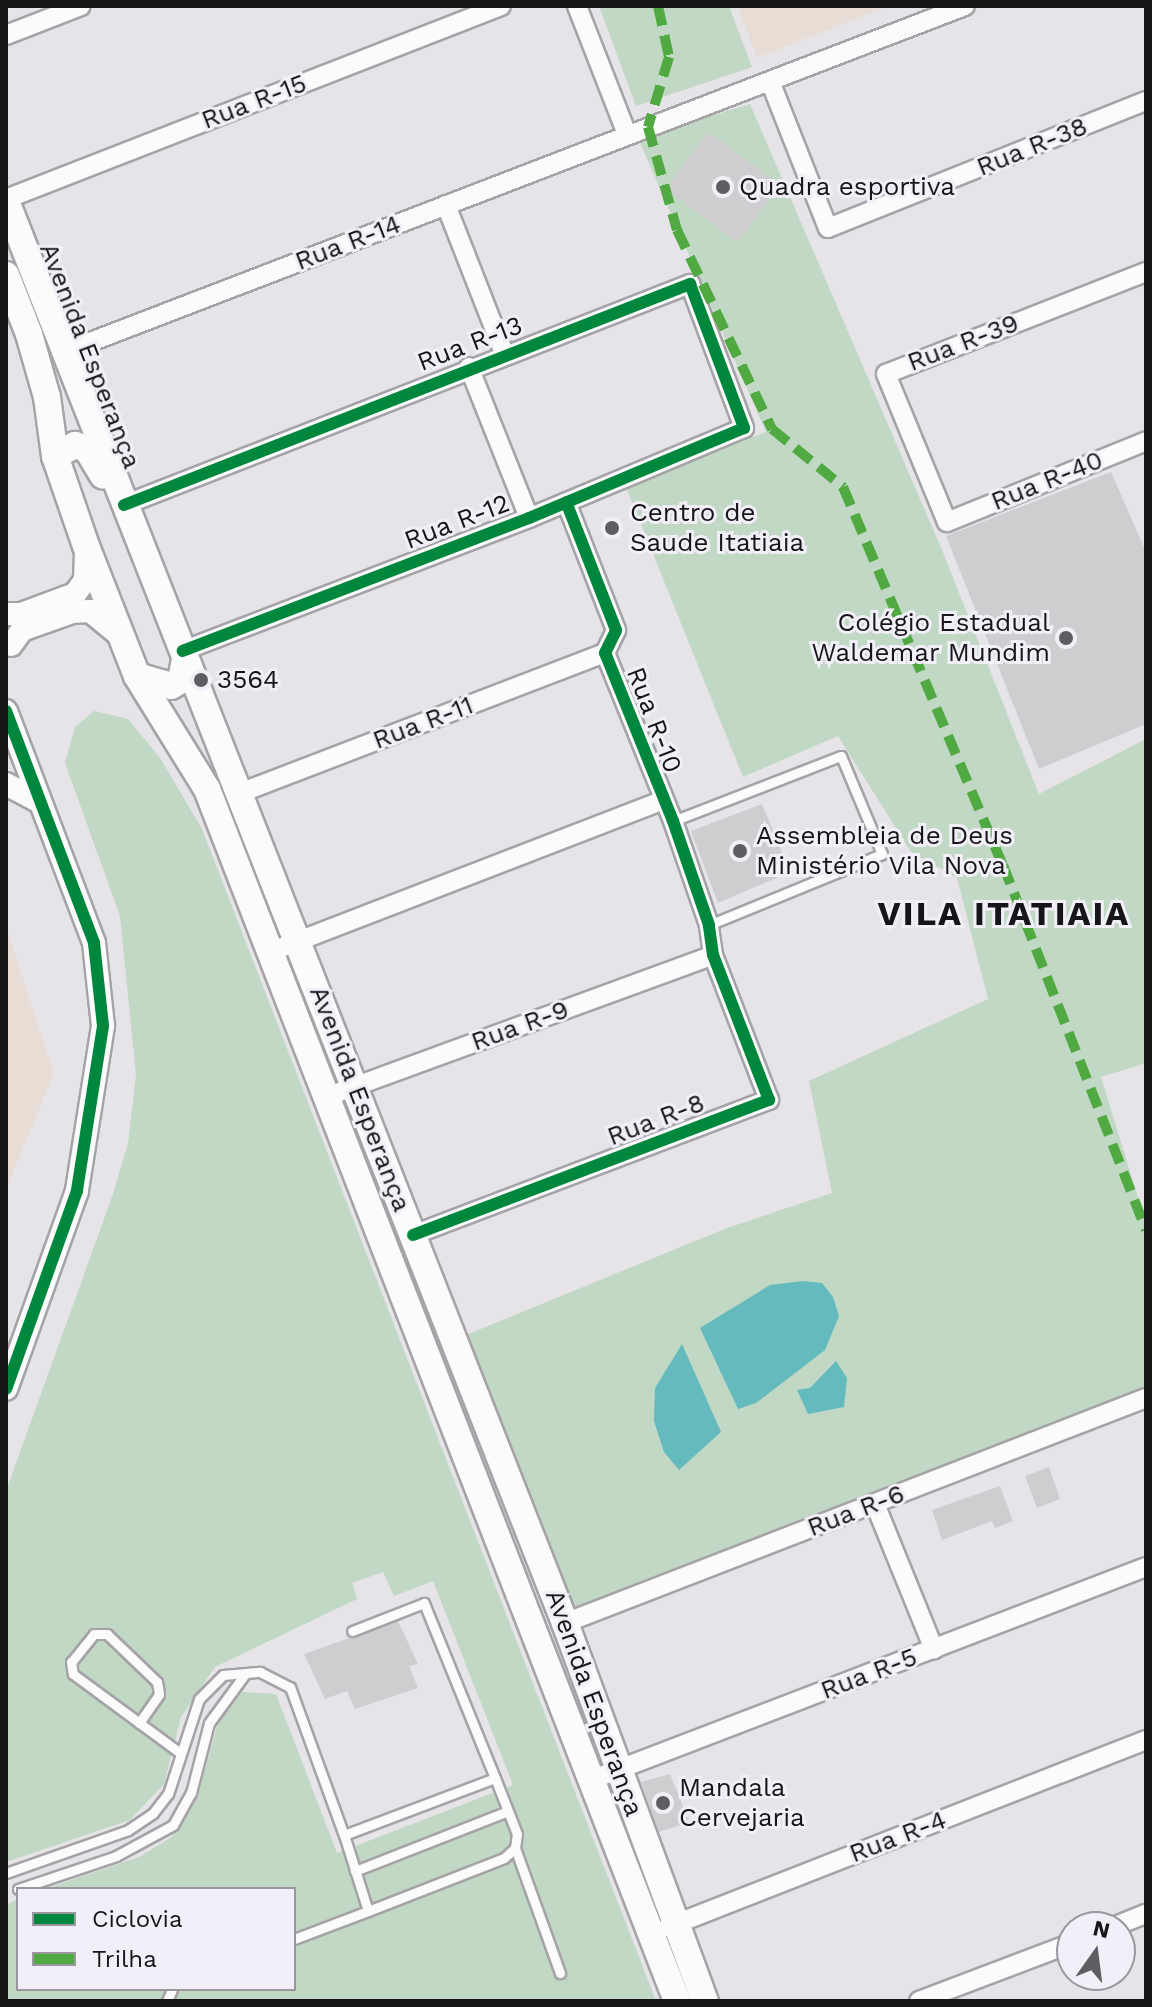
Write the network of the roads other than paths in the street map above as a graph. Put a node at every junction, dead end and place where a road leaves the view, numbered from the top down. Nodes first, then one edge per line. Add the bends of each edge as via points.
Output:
1 (81, 6) edge
2 (501, 6) edge
3 (577, 6) edge
4 (965, 6) edge
5 (6, 35) edge
6 (770, 81) junction
7 (1146, 101) edge
8 (627, 134) junction
9 (6, 200) edge
10 (446, 205) junction
11 (1146, 272) edge
12 (6, 275) edge
13 (67, 351) junction
14 (504, 353) junction
15 (469, 367) junction
16 (744, 428) joint
17 (1146, 441) edge
18 (55, 456) junction
19 (566, 502) junction
20 (124, 505) junction
21 (529, 518) junction
22 (947, 522) joint
23 (86, 546) junction
24 (6, 614) edge
25 (124, 640) junction
26 (8, 643) edge
27 (605, 653) junction
28 (184, 655) junction
29 (137, 676) junction
30 (7, 719) edge
31 (16, 771) edge
32 (6, 784) edge
33 (240, 793) junction
34 (661, 801) junction
35 (40, 802) junction
36 (673, 821) junction
37 (709, 925) junction
38 (299, 942) junction
39 (270, 952) junction
40 (713, 955) junction
41 (354, 1086) junction
42 (326, 1097) junction
43 (413, 1235) junction
44 (6, 1389) edge
45 (1146, 1398) edge
46 (875, 1504) junction
47 (1146, 1567) edge
48 (565, 1623) junction
49 (352, 1631) dead end
50 (934, 1649) junction
51 (245, 1674) junction
52 (139, 1723) junction
53 (1146, 1740) edge
54 (180, 1753) junction
55 (619, 1769) junction
56 (495, 1778) junction
57 (591, 1780) junction
58 (508, 1811) junction
59 (128, 1830) junction
60 (344, 1835) junction
61 (140, 1844) junction
62 (515, 1848) junction
63 (355, 1871) junction
64 (6, 1873) edge
65 (23, 1887) edge
66 (368, 1911) junction
67 (676, 1924) junction
68 (651, 1934) junction
69 (296, 1938) edge
70 (1056, 1949) edge
71 (560, 1973) dead end
72 (677, 2001) edge
73 (705, 2001) edge
74 (919, 2001) edge

1 - 5 street
2 - 9 street, Rua R-15
3 - 8 street
4 - 6 street, Rua R-14
6 - 7 street, Rua R-38 via 828,228
6 - 8 street, Rua R-14
8 - 10 street, Rua R-14
9 - 13 main road, Avenida Esperança
10 - 13 street, Rua R-14
10 - 14 street, Rua R-13
11 - 22 street, Rua R-39 via 886,374
12 - 18 main road, Avenida Esperança via 43,384
13 - 20 main road, Avenida Esperança
14 - 15 street, Rua R-13
14 - 16 street, Rua R-13 via 690,284
15 - 20 street, Rua R-13
15 - 21 street
16 - 19 street, Rua R-12
17 - 22 street, Rua R-40
18 - 20 main road via 75,445 87,449
18 - 23 main road, Avenida Esperança
19 - 21 street, Rua R-12
19 - 27 street, Rua R-10 via 616,630
20 - 28 main road, Avenida Esperança
21 - 28 street, Rua R-12
23 - 24 street via 85,580 75,594 21,614
23 - 25 main road, Avenida Esperança
25 - 26 street via 90,611 22,630
25 - 29 main road, Avenida Esperança
27 - 33 street, Rua R-11
27 - 34 street, Rua R-10
28 - 29 main road via 181,680 171,686
28 - 33 main road, Avenida Esperança
29 - 39 main road, Avenida Esperança via 207,789
30 - 31 street
31 - 35 street
32 - 35 street
33 - 38 main road, Avenida Esperança
34 - 36 street, Rua R-10
34 - 38 street, Rua R-10
35 - 44 street via 94,943 103,1026 77,1191
36 - 37 street, Rua R-10
36 - 37 lane via 841,756 882,854
37 - 40 street, Rua R-10
38 - 39 street, Rua R-10
38 - 41 main road, Avenida Esperança
39 - 42 main road, Avenida Esperança
40 - 41 street, Rua R-9
40 - 43 street, Rua R-8 via 769,1100
41 - 42 street, Rua R-9
41 - 43 main road, Avenida Esperança
42 - 57 main road, Avenida Esperança
43 - 48 main road, Avenida Esperança
45 - 46 street, Rua R-6
46 - 48 street, Rua R-6
46 - 50 street
47 - 50 street, Rua R-5
48 - 55 main road, Avenida Esperança
49 - 56 lane via 424,1603
50 - 55 street, Rua R-5
51 - 54 lane via 213,1681 199,1699
51 - 60 lane via 274,1675 290,1687
51 - 61 lane via 209,1723 185,1810 173,1825
52 - 52 lane via 159,1694 157,1682 107,1634 94,1634 69,1669
52 - 54 lane
53 - 67 street, Rua R-4
54 - 59 lane via 168,1794
55 - 57 street, Rua R-5
55 - 67 main road, Avenida Esperança
56 - 58 lane
56 - 60 lane
57 - 68 main road, Avenida Esperança
58 - 62 lane via 517,1834
58 - 63 lane
59 - 61 lane
59 - 64 lane
60 - 63 lane
61 - 65 lane
62 - 66 lane via 504,1858
62 - 71 lane
63 - 66 lane
66 - 69 lane
67 - 68 street, Rua R-4
67 - 73 main road, Avenida Esperança
68 - 72 main road, Avenida Esperança
70 - 74 street

